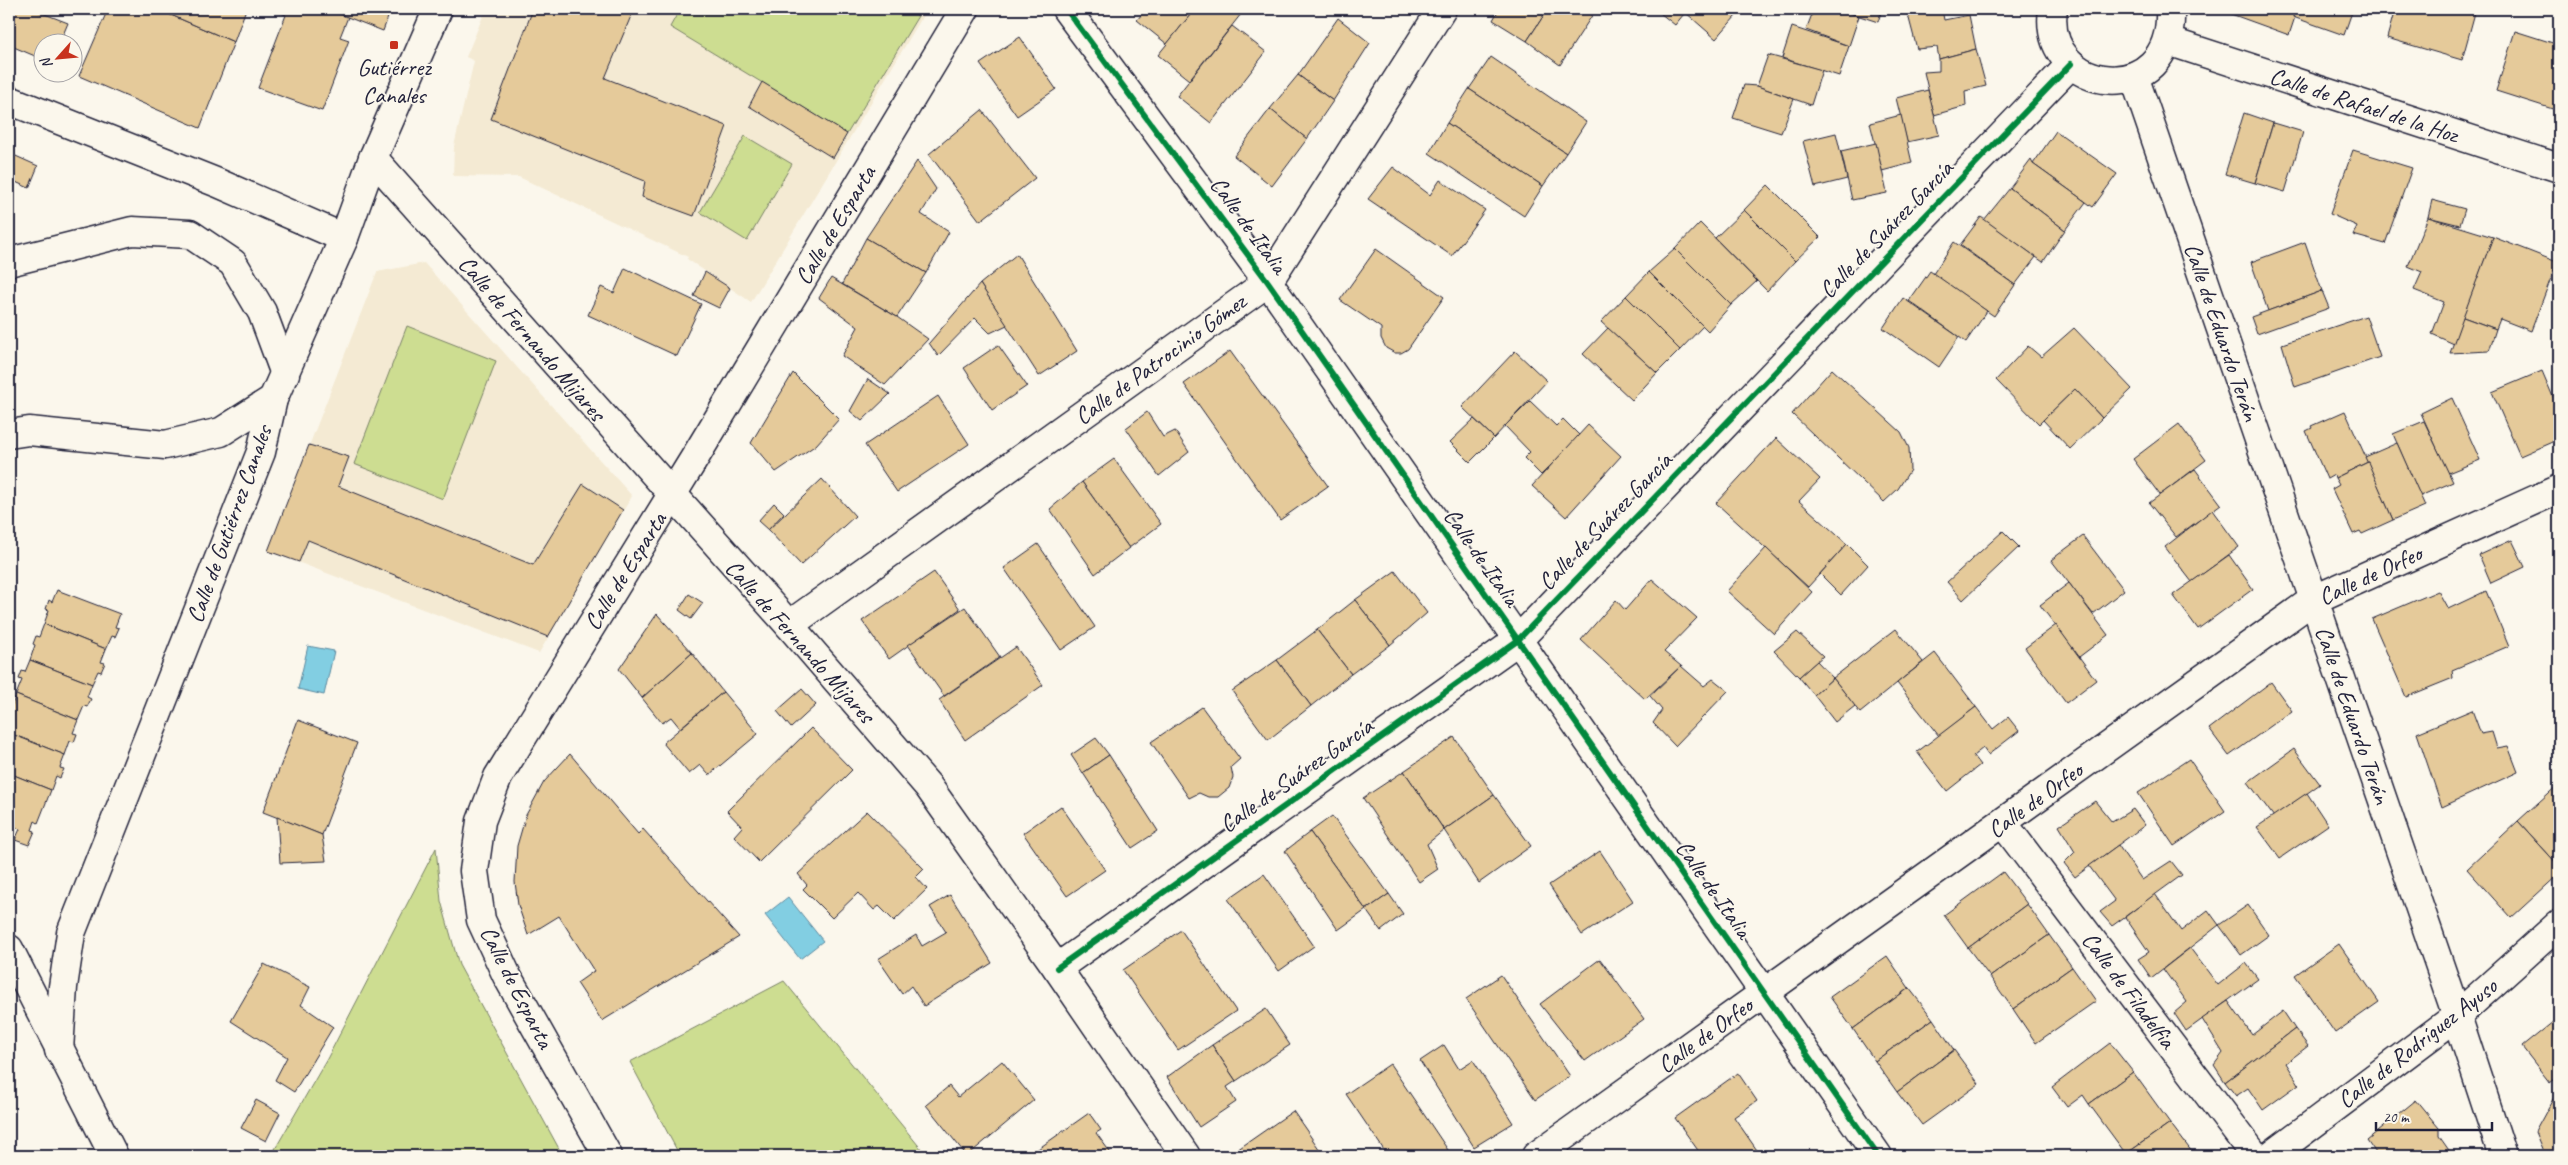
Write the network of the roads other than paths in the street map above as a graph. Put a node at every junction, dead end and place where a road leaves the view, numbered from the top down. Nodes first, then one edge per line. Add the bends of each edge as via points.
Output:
1 (438, 9) edge
2 (965, 9) edge
3 (1066, 9) edge
4 (1442, 9) edge
5 (2053, 9) edge
6 (2170, 9) edge
7 (2168, 41) junction
8 (2071, 64) junction
9 (2134, 76) junction
10 (9, 100) edge
11 (373, 158) junction
12 (2559, 168) edge
13 (344, 238) junction
14 (9, 262) edge
15 (1268, 282) junction
16 (285, 374) junction
17 (274, 399) junction
18 (9, 434) edge
19 (2559, 488) edge
20 (671, 496) junction
21 (2314, 600) junction
22 (788, 625) junction
23 (1517, 641) junction
24 (2003, 823) junction
25 (2559, 924) edge
26 (9, 949) edge
27 (1057, 968) junction
28 (1763, 993) junction
29 (2457, 1016) junction
30 (59, 1050) junction
31 (114, 1156) edge
32 (608, 1156) edge
33 (1186, 1156) edge
34 (1536, 1156) edge
35 (1878, 1156) edge
36 (2256, 1156) edge
37 (2270, 1156) edge
38 (2503, 1156) edge

1 - 11 street, Calle de Gutiérrez Canales
2 - 20 street, Calle de Esparta
3 - 15 street, Calle de Italia
4 - 15 street, Calle de Patrocinio Gómez
5 - 8 street via 2052,30 2059,48
6 - 7 street
7 - 9 street via 2149,68
7 - 12 street, Calle de Rafael de la Hoz
8 - 9 street via 2084,74 2101,79 2118,80
8 - 23 street, Calle de Suárez García
9 - 21 street, Calle de Eduardo Terán
10 - 13 street via 218,183
11 - 13 street, Calle de Gutiérrez Canales
11 - 20 street, Calle de Fernando Mijares
13 - 16 street, Calle de Gutiérrez Canales
14 - 16 street via 132,231 190,234 233,263 262,312
15 - 22 street, Calle de Patrocinio Gómez
15 - 23 street, Calle de Italia
16 - 17 street, Calle de Gutiérrez Canales
17 - 18 street via 221,432 165,445 29,431
17 - 30 street, Calle de Gutiérrez Canales via 261,452 71,932
19 - 21 street, Calle de Orfeo
20 - 22 street, Calle de Fernando Mijares
20 - 32 street, Calle de Esparta via 498,777 481,821 474,871 481,920 507,976
21 - 24 street, Calle de Orfeo
21 - 29 street, Calle de Eduardo Terán
22 - 27 street, Calle de Fernando Mijares via 928,786
23 - 27 street, Calle de Suárez García
23 - 28 street, Calle de Italia
24 - 28 street, Calle de Orfeo
24 - 36 street, Calle de Filadelfia
25 - 29 street, Calle de Rodríguez Ayuso
26 - 30 street
27 - 33 street, Calle de Fernando Mijares
28 - 34 street, Calle de Orfeo
28 - 35 street, Calle de Italia
29 - 37 street, Calle de Rodríguez Ayuso
29 - 38 street, Calle de Eduardo Terán
30 - 31 street

